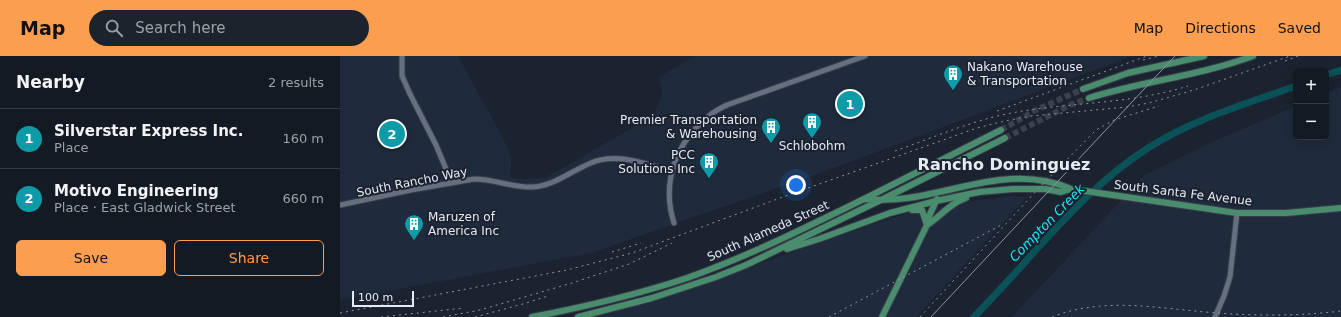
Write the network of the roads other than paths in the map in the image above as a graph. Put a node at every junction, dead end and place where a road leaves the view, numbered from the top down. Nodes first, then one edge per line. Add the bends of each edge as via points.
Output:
1 (402, 56) edge
2 (865, 56) edge
3 (1204, 56) edge
4 (1253, 56) edge
5 (850, 59) edge
6 (1083, 89) tunnel mouth
7 (1089, 98) tunnel mouth
8 (1001, 130) tunnel mouth
9 (1005, 138) tunnel mouth
10 (671, 171) junction
11 (1012, 179) junction
12 (449, 183) junction
13 (1013, 189) junction
14 (1071, 189) junction
15 (943, 191) junction
16 (979, 192) junction
17 (863, 199) junction
18 (881, 200) junction
19 (936, 201) junction
20 (340, 206) edge
21 (1341, 208) edge
22 (890, 213) junction
23 (1237, 213) junction
24 (674, 222) dead end
25 (927, 225) junction
26 (769, 255) junction
27 (532, 317) edge
28 (578, 317) edge
29 (882, 317) edge
30 (1215, 317) edge

1 - 12 street via 402,76 436,145
2 - 5 street
3 - 6 main road via 1128,73
4 - 7 main road via 1200,72
5 - 10 street via 727,105 710,115 696,127 684,143
8 - 17 main road, South Alameda Street
9 - 18 main road, South Alameda Street
10 - 12 street, South Rancho Way via 639,162 612,159 592,162 556,181 532,187 485,179
10 - 24 street via 669,190
11 - 13 main road
11 - 14 main road, South Santa Fe Avenue via 1049,181
11 - 15 main road, South Santa Fe Avenue
12 - 20 street, South Rancho Way
13 - 14 main road, South Santa Fe Avenue via 1061,192
13 - 16 main road, South Santa Fe Avenue
14 - 23 main road, South Santa Fe Avenue
15 - 18 main road, South Santa Fe Avenue
15 - 19 main road
16 - 19 main road, South Santa Fe Avenue
16 - 25 main road via 954,203
17 - 18 main road
17 - 27 main road, South Alameda Street via 766,246 645,292
18 - 26 main road, South Alameda Street
19 - 22 main road, South Santa Fe Avenue
19 - 25 main road
21 - 23 main road, South Santa Fe Avenue via 1286,213
22 - 25 main road via 919,209
22 - 26 main road
23 - 30 street via 1230,277
25 - 29 main road
26 - 28 main road, South Alameda Street via 690,286

